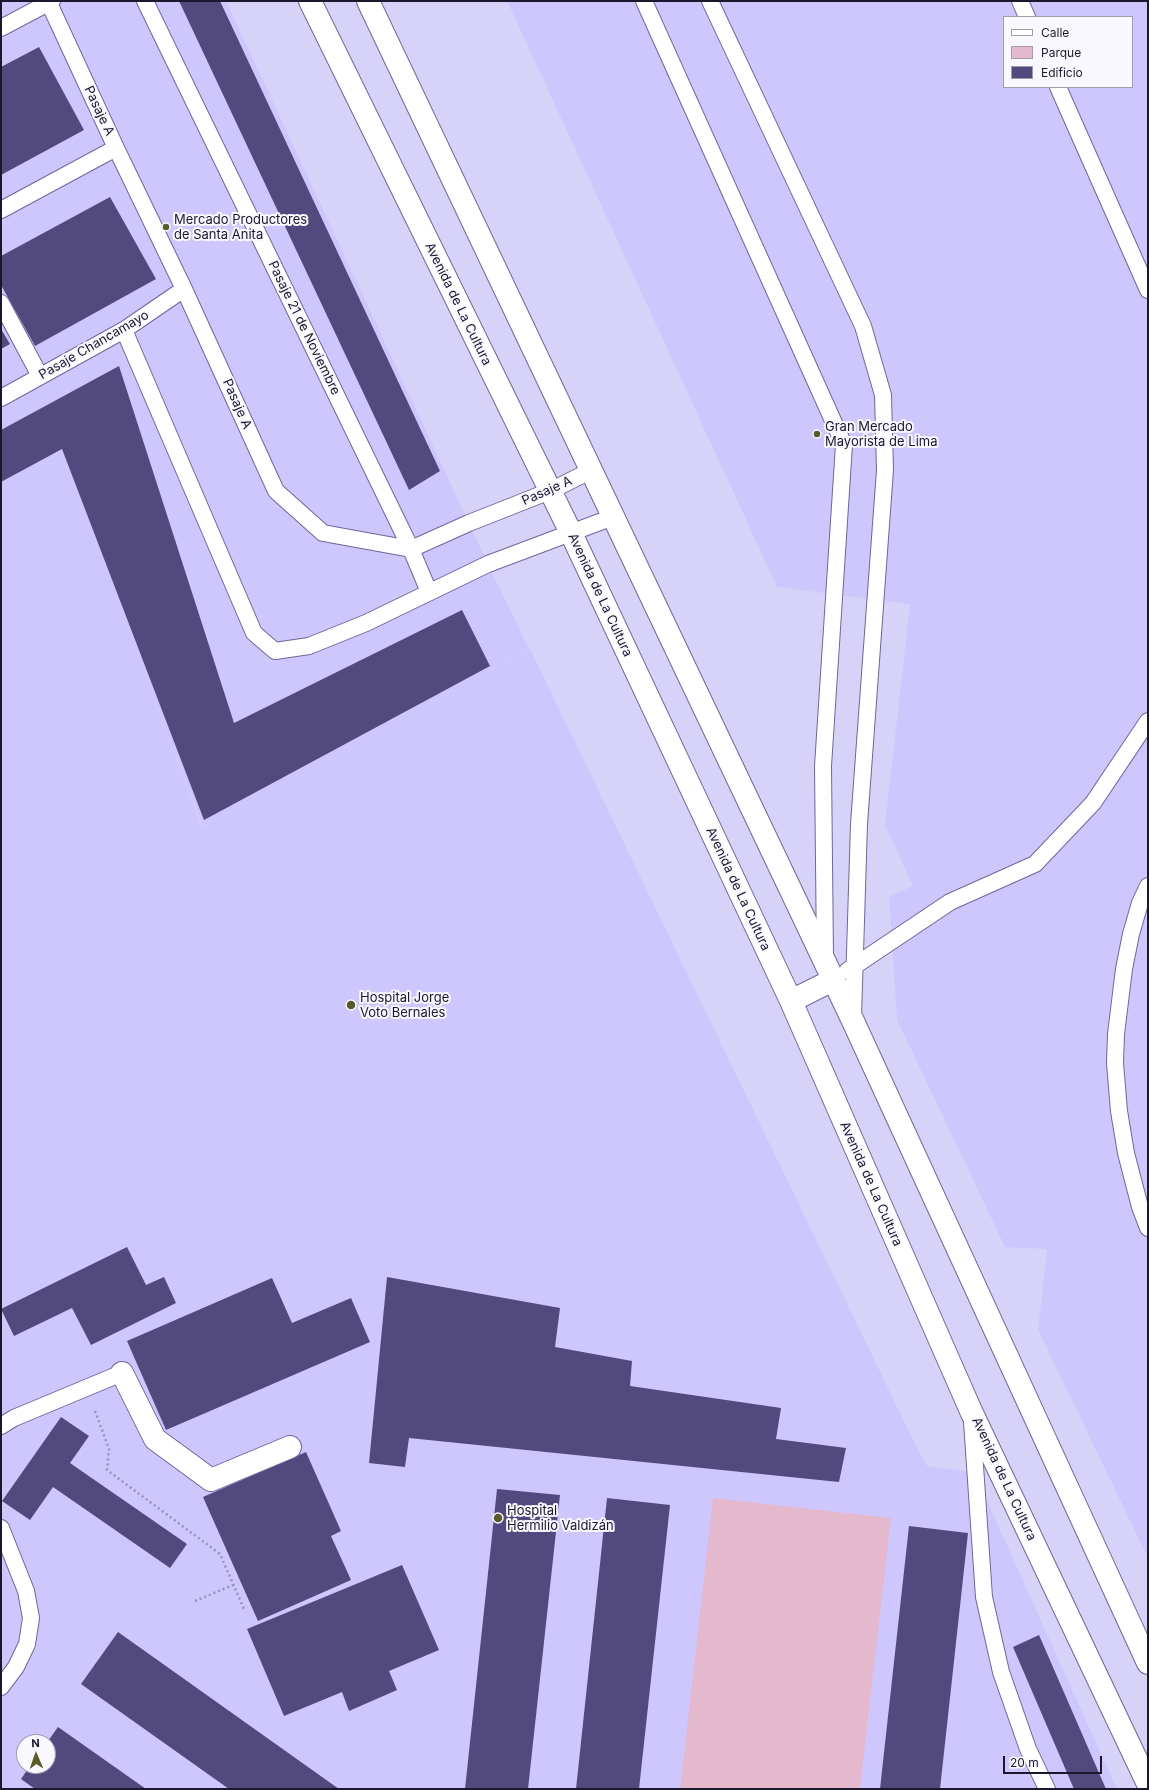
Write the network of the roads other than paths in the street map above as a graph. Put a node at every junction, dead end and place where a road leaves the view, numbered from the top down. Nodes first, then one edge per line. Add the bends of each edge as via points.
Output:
1 (145, 1) edge
2 (310, 1) edge
3 (368, 1) edge
4 (644, 1) edge
5 (710, 1) edge
6 (1020, 1) edge
7 (49, 2) edge
8 (1027, 16) edge
9 (1, 28) edge
10 (1058, 88) edge
11 (116, 148) junction
12 (1, 210) edge
13 (184, 289) junction
14 (1148, 290) edge
15 (1, 303) edge
16 (124, 330) junction
17 (40, 376) junction
18 (1, 398) edge
19 (592, 470) junction
20 (550, 491) junction
21 (613, 517) junction
22 (571, 533) junction
23 (411, 549) junction
24 (429, 592) junction
25 (1148, 721) edge
26 (1148, 886) edge
27 (854, 967) junction
28 (829, 972) junction
29 (791, 1001) junction
30 (853, 1021) junction
31 (1148, 1228) edge
32 (122, 1373) joint
33 (971, 1411) junction
34 (1, 1426) edge
35 (290, 1447) dead end
36 (1, 1528) edge
37 (1148, 1663) edge
38 (1, 1687) edge
39 (1148, 1784) edge
40 (1047, 1789) edge

1 - 23 lane, Pasaje 21 de Noviembre
2 - 20 main road, Avenida de La Cultura
3 - 19 main road
4 - 28 lane via 844,445 823,766
5 - 27 lane via 863,326 883,395 885,470 859,824
6 - 8 lane
7 - 9 lane
7 - 11 lane, Pasaje A
10 - 14 lane
11 - 12 lane
11 - 13 lane, Pasaje A
13 - 16 lane, Pasaje Chancamayo
13 - 23 lane, Pasaje A via 276,491 323,533
15 - 17 lane
16 - 17 lane, Pasaje Chancamayo
16 - 24 lane via 254,633 275,651 309,646 366,623
17 - 18 lane, Pasaje Chancamayo
19 - 20 lane, Pasaje A
19 - 21 main road
20 - 22 main road, Avenida de La Cultura
20 - 23 lane, Pasaje A
21 - 22 lane
21 - 28 main road
22 - 24 lane via 488,564
22 - 29 main road, Avenida de La Cultura
23 - 24 lane, Pasaje 21 de Noviembre
25 - 27 lane via 1093,803 1035,864 950,902
26 - 31 lane via 1131,934 1124,969 1116,1027 1115,1063 1126,1153
27 - 28 lane
27 - 30 lane
28 - 29 main road
28 - 30 main road
29 - 33 main road, Avenida de La Cultura
30 - 37 main road
32 - 34 lane via 14,1418
32 - 35 main road via 154,1439 211,1480
33 - 39 main road, Avenida de La Cultura
33 - 40 lane via 984,1597 1000,1672 1028,1749
36 - 38 lane via 26,1591 31,1618 27,1644 16,1667

